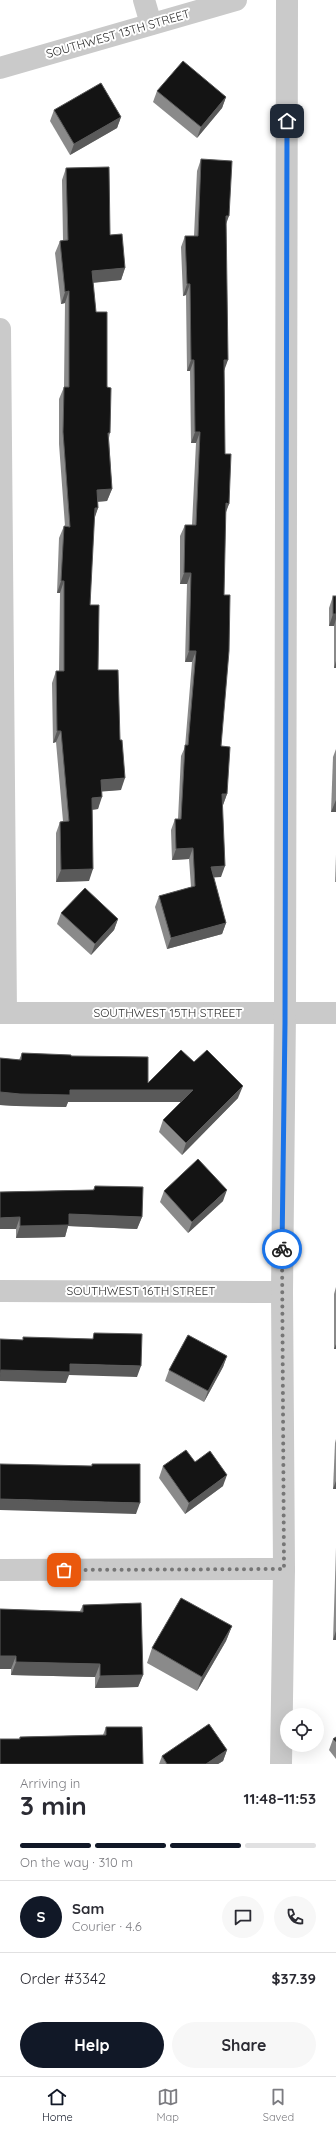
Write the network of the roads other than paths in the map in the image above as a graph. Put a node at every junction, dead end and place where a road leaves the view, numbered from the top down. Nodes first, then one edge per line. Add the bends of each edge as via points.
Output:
1 (144, 0) edge
2 (236, 0) edge
3 (287, 0) edge
4 (151, 24) junction
5 (0, 68) edge
6 (0, 329) edge
7 (3, 1013) edge
8 (285, 1013) junction
9 (336, 1014) edge
10 (0, 1291) edge
11 (282, 1292) junction
12 (284, 1569) junction
13 (0, 1570) edge
14 (281, 1764) edge

1 - 4 street
2 - 4 street, SOUTHWEST 13TH STREET
3 - 8 street
4 - 5 street, SOUTHWEST 13TH STREET
6 - 7 street
7 - 8 street, SOUTHWEST 15TH STREET
8 - 9 street, SOUTHWEST 15TH STREET
8 - 11 street
10 - 11 street, SOUTHWEST 16TH STREET
11 - 12 street
12 - 13 street
12 - 14 street

